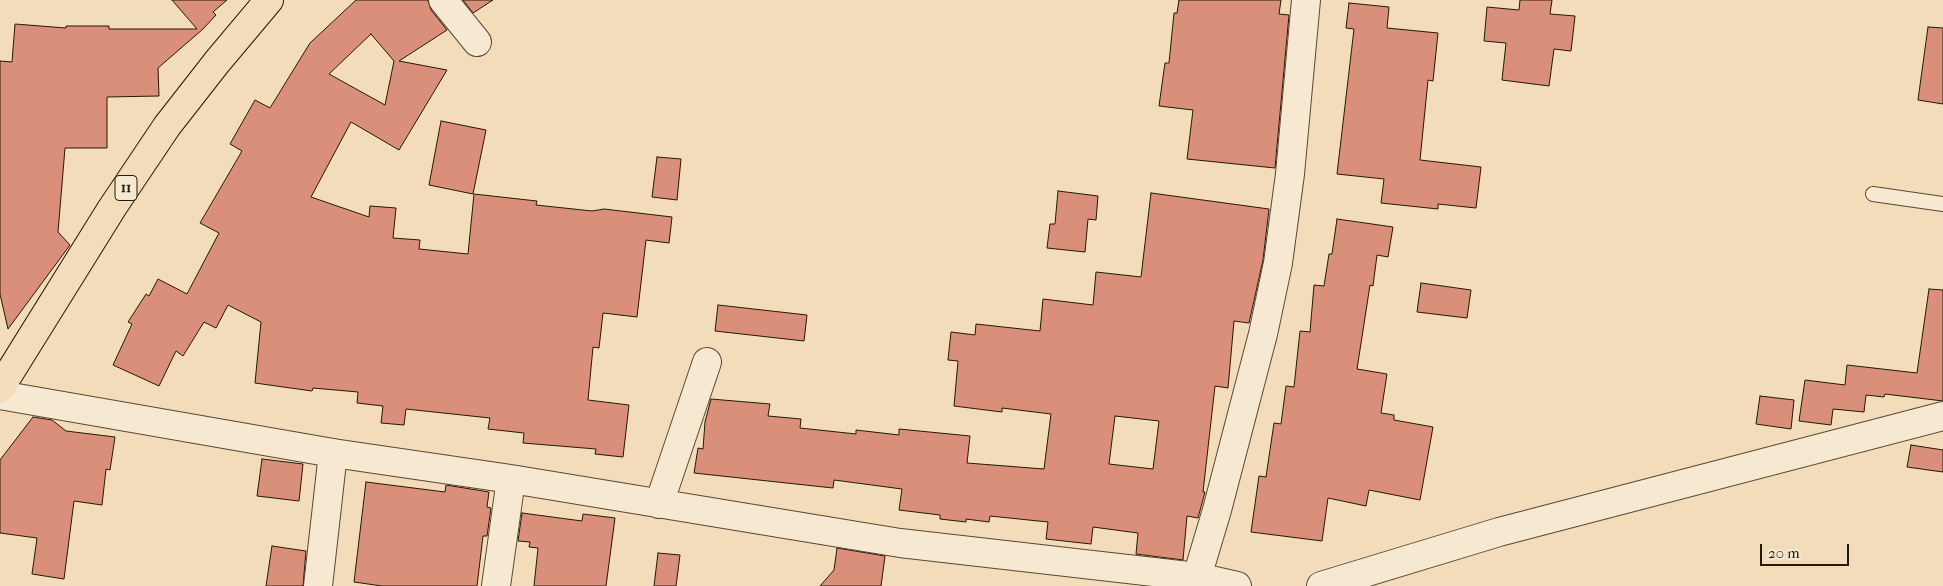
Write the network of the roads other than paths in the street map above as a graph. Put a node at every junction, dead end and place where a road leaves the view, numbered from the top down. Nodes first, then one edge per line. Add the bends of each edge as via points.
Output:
1 (269, 0) edge
2 (443, 0) edge
3 (1306, 0) edge
4 (477, 42) dead end
5 (1873, 194) dead end
6 (1943, 204) edge
7 (707, 362) dead end
8 (0, 388) edge
9 (0, 395) edge
10 (1943, 416) edge
11 (333, 453) junction
12 (511, 479) junction
13 (659, 504) junction
14 (1197, 577) junction
15 (318, 586) edge
16 (496, 586) edge
17 (1237, 586) edge
18 (1321, 586) edge

1 - 8 highway, 11 via 167,126
2 - 4 street
3 - 14 street via 1290,174 1278,263 1263,334
5 - 6 lane
7 - 13 street
9 - 11 street
10 - 18 street via 1499,532
11 - 12 street
11 - 15 street
12 - 13 street
12 - 16 street
13 - 14 street via 900,544
14 - 17 street

